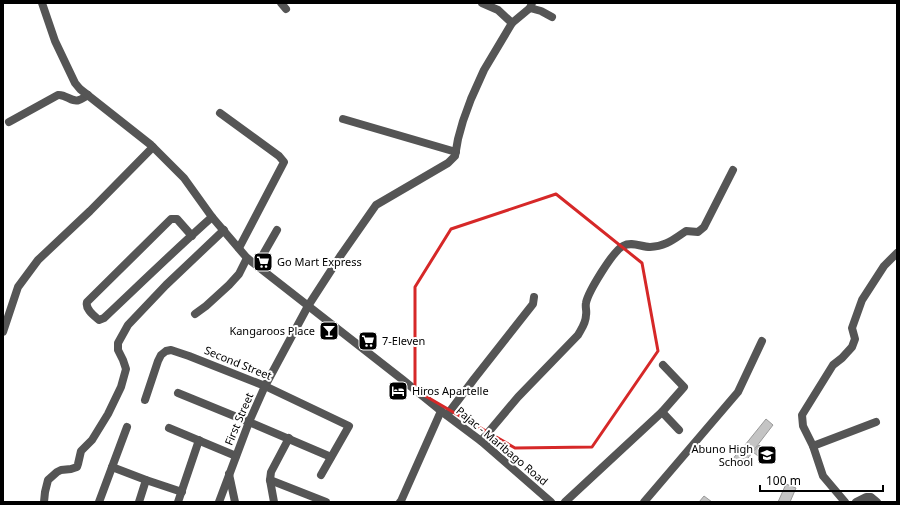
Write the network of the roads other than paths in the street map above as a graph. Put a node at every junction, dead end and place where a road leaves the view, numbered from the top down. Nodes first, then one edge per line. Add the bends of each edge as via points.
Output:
1 (42, 3) edge
2 (482, 3) edge
3 (531, 6) edge
4 (552, 17) dead end
5 (512, 23) junction
6 (88, 95) junction
7 (220, 113) dead end
8 (343, 119) dead end
9 (9, 122) dead end
10 (153, 147) junction
11 (456, 152) junction
12 (733, 170) dead end
13 (212, 217) junction
14 (224, 230) junction
15 (277, 230) dead end
16 (192, 236) junction
17 (239, 248) junction
18 (897, 253) edge
19 (247, 258) junction
20 (257, 265) junction
21 (534, 297) dead end
22 (308, 306) junction
23 (195, 314) dead end
24 (3, 332) edge
25 (762, 341) dead end
26 (663, 365) dead end
27 (265, 386) junction
28 (178, 393) dead end
29 (145, 400) dead end
30 (662, 412) junction
31 (444, 413) junction
32 (250, 422) junction
33 (876, 422) dead end
34 (127, 427) dead end
35 (169, 428) dead end
36 (679, 430) dead end
37 (289, 438) junction
38 (199, 440) junction
39 (481, 441) junction
40 (813, 446) junction
41 (236, 456) junction
42 (331, 457) junction
43 (112, 467) junction
44 (229, 474) junction
45 (321, 475) dead end
46 (146, 480) junction
47 (270, 480) junction
48 (182, 492) junction
49 (44, 502) edge
50 (98, 502) edge
51 (139, 502) edge
52 (178, 502) edge
53 (219, 502) edge
54 (236, 502) edge
55 (274, 502) edge
56 (326, 502) edge
57 (400, 502) edge
58 (551, 502) edge
59 (565, 502) edge
60 (644, 502) edge
61 (845, 502) edge
62 (856, 502) edge
63 (877, 502) edge

1 - 6 street, Pajac - Maribago Road via 55,41 75,83
2 - 5 street via 498,10
3 - 4 street
3 - 5 street
5 - 11 street via 484,70 468,106
6 - 9 street via 78,101 58,95
6 - 10 street, Pajac - Maribago Road
7 - 17 street via 284,162
8 - 11 street
10 - 13 street, Pajac - Maribago Road via 184,178
10 - 24 street via 38,260 18,287
11 - 22 street, First Street via 448,162 375,206
12 - 39 street via 704,227 698,232 686,231 666,244 649,247 632,244 622,246 609,260 592,290 586,303 585,324 578,335 518,397
13 - 14 street, Pajac - Maribago Road
13 - 16 street
14 - 17 street, Pajac - Maribago Road
14 - 49 street via 128,325 118,343 118,350 126,369 121,388 92,440 82,451 77,466 61,470 48,480
15 - 20 street
16 - 16 street via 104,318 99,320 87,308 87,302 171,219 177,219
17 - 19 street, Pajac - Maribago Road
18 - 40 street via 884,266 862,300 852,328 852,347 833,365 802,414 803,426
19 - 20 street, Pajac - Maribago Road
19 - 23 street via 239,274 229,285
20 - 22 street, Pajac - Maribago Road
21 - 31 street via 533,304
22 - 27 street, First Street
22 - 31 street, Pajac - Maribago Road
25 - 60 street via 738,392
26 - 30 street via 684,386
27 - 29 street, Second Street via 171,350 161,355
27 - 32 street, First Street
27 - 42 street, Second Street via 349,426
28 - 32 street
30 - 36 street
30 - 59 street
31 - 39 street, Pajac - Maribago Road
31 - 57 street
32 - 37 street
32 - 41 street, First Street
33 - 40 street
34 - 43 street
35 - 38 street
37 - 42 street
37 - 47 street via 271,472
38 - 41 street
38 - 48 street
39 - 58 street, Pajac - Maribago Road
40 - 61 street via 823,476
41 - 44 street, First Street
42 - 45 street
43 - 46 street
43 - 50 street
44 - 53 street, First Street
44 - 54 street
46 - 48 street
46 - 51 street
47 - 55 street
47 - 56 street
48 - 52 street
62 - 63 street via 866,497 871,497

